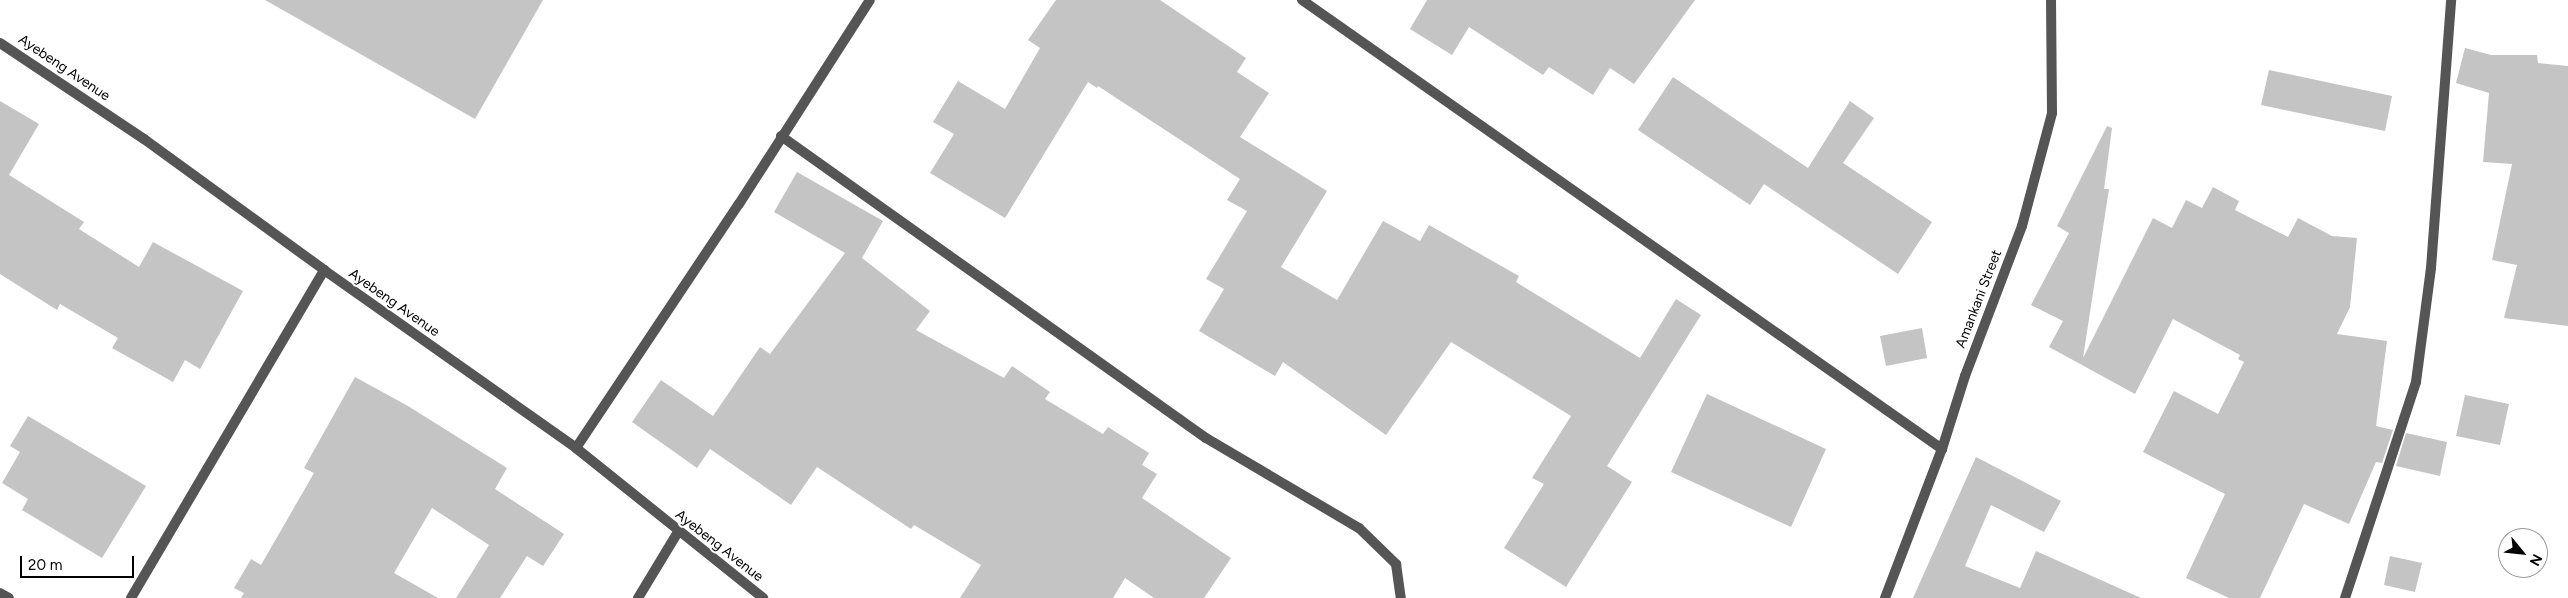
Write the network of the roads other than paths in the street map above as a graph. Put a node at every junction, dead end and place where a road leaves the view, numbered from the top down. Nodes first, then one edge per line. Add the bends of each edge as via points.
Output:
1 (870, 0) edge
2 (1302, 0) edge
3 (2051, 0) edge
4 (2451, 0) edge
5 (0, 43) edge
6 (781, 136) junction
7 (324, 270) junction
8 (576, 448) junction
9 (1942, 449) junction
10 (678, 532) junction
11 (0, 592) edge
12 (9, 598) edge
13 (131, 598) edge
14 (638, 598) edge
15 (763, 598) edge
16 (1401, 598) edge
17 (1886, 598) edge
18 (2345, 598) edge

1 - 6 street
2 - 9 street
3 - 9 street, Amankani Street via 2052,113 2022,226 1965,376
4 - 18 street via 2431,268 2416,382
5 - 7 street, Ayebeng Avenue via 144,139
6 - 8 street
6 - 16 street via 1206,438 1359,528 1396,564
7 - 8 street, Ayebeng Avenue
7 - 13 street
8 - 10 street, Ayebeng Avenue
9 - 17 street, Amankani Street
10 - 14 street
10 - 15 street, Ayebeng Avenue
11 - 12 street

